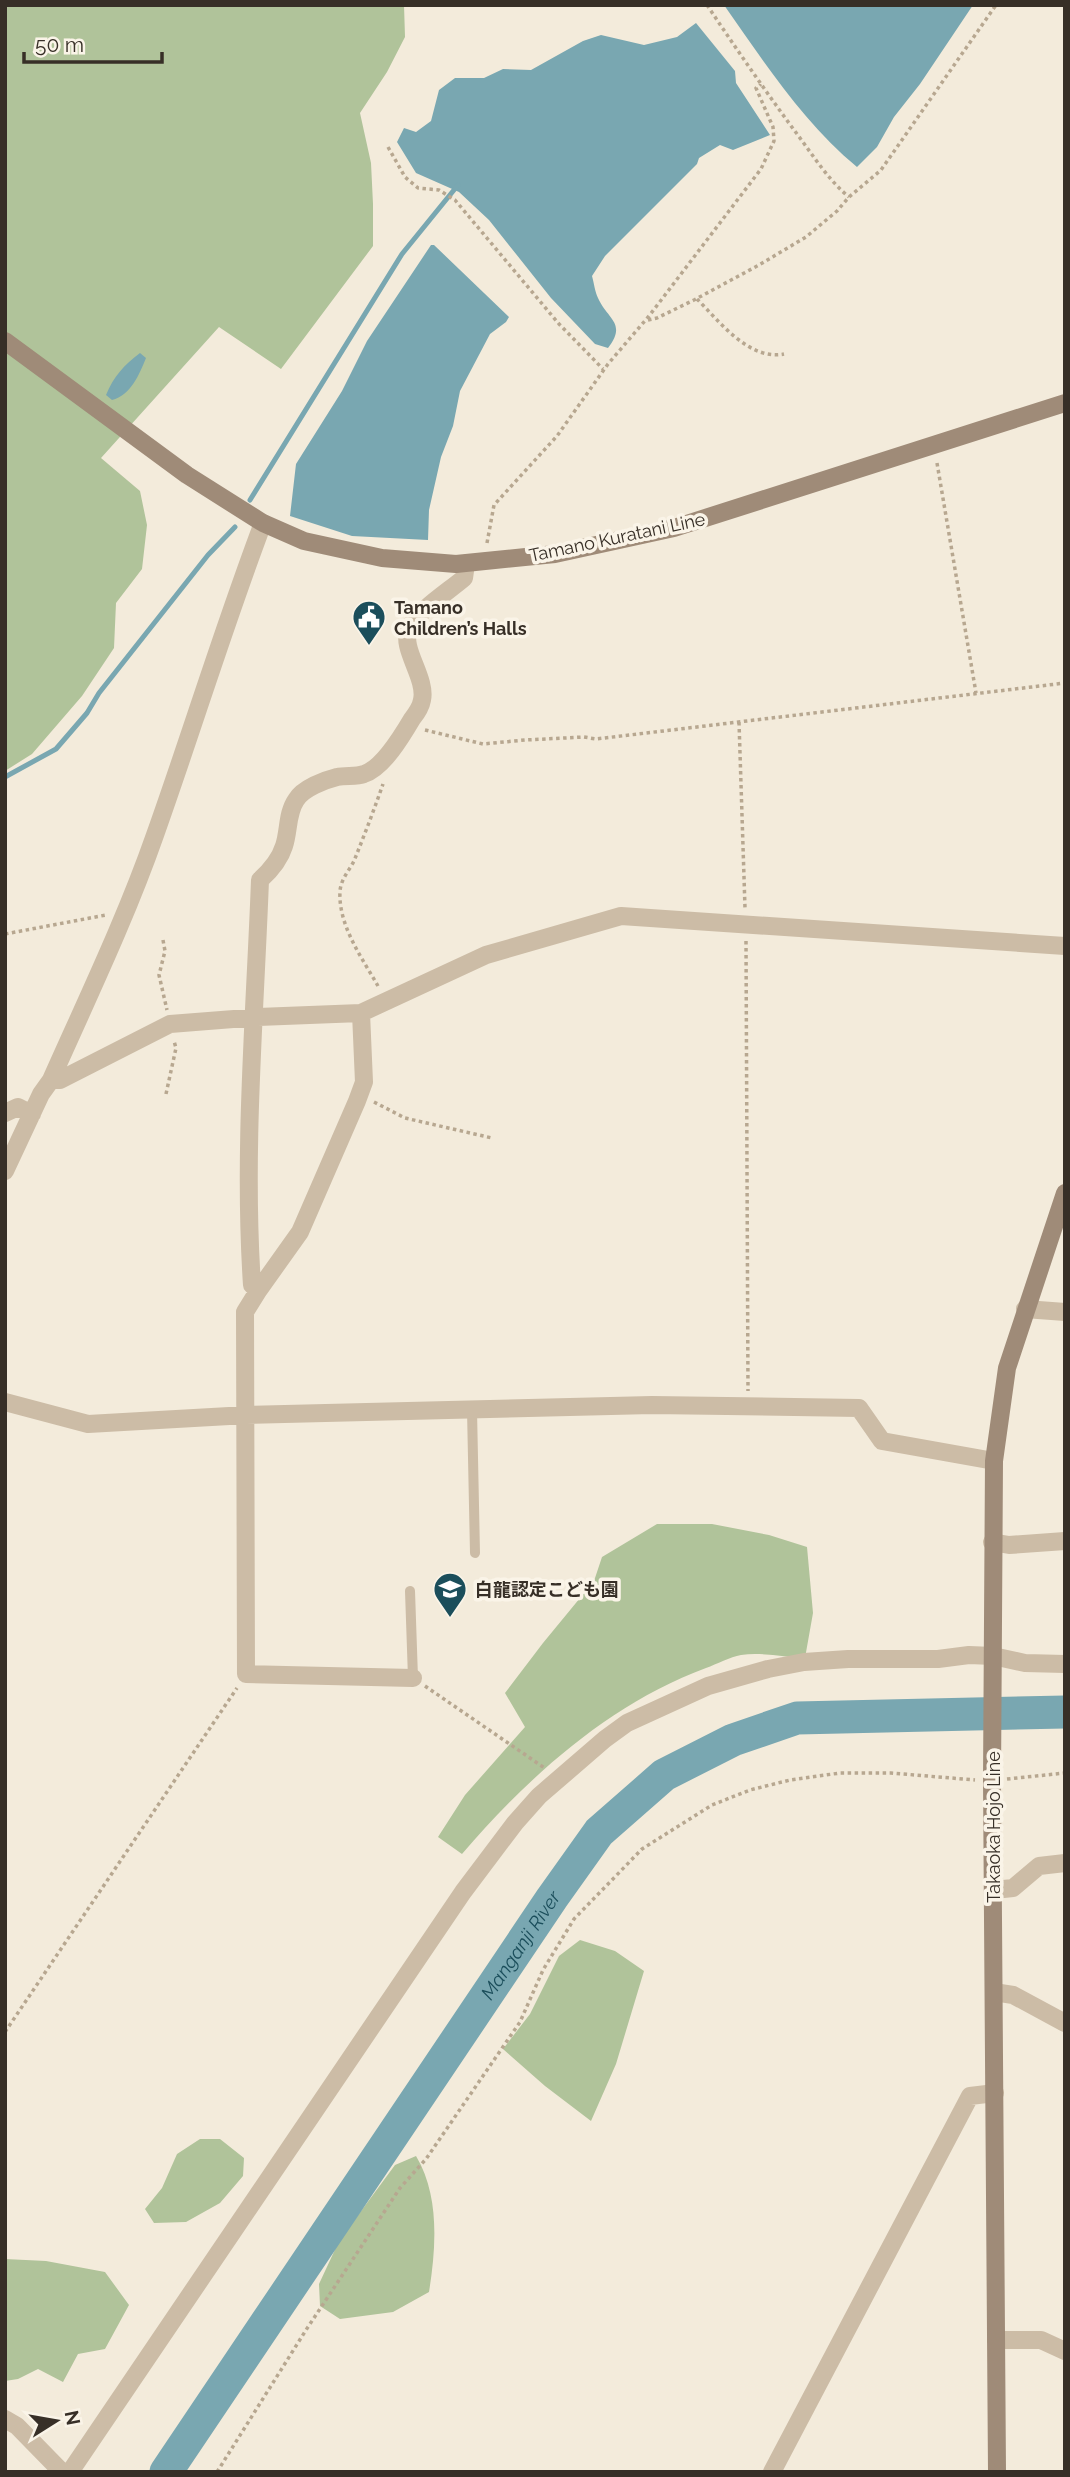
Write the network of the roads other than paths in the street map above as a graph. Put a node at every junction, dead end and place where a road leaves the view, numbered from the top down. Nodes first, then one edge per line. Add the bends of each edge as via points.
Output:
1 (5, 341) edge
2 (1065, 403) edge
3 (263, 523) junction
4 (466, 564) junction
5 (1065, 946) edge
6 (361, 1013) junction
7 (253, 1017) junction
8 (51, 1080) junction
9 (5, 1113) edge
10 (32, 1114) junction
11 (5, 1171) edge
12 (1065, 1193) edge
13 (258, 1291) junction
14 (1025, 1308) junction
15 (1065, 1311) edge
16 (5, 1402) edge
17 (472, 1410) junction
18 (247, 1415) junction
19 (994, 1461) junction
20 (1065, 1541) edge
21 (992, 1542) junction
22 (475, 1553) dead end
23 (410, 1591) dead end
24 (993, 1662) junction
25 (1065, 1664) edge
26 (413, 1678) joint
27 (1065, 1863) edge
28 (994, 1891) junction
29 (994, 1992) junction
30 (1065, 2023) edge
31 (995, 2093) junction
32 (996, 2340) junction
33 (1065, 2351) edge
34 (5, 2418) edge
35 (62, 2472) edge
36 (70, 2472) edge
37 (772, 2472) edge
38 (996, 2472) edge

1 - 3 main road, Tamano Kuratani Line via 187,475
2 - 4 main road, Tamano Kuratani Line via 674,528 555,554
3 - 4 main road, Tamano Kuratani Line via 304,541 382,558
3 - 8 street via 155,836
4 - 7 street via 464,578 409,629 407,642 421,681 422,701 390,753 364,774 337,777 296,798 284,847 260,880
5 - 6 street via 621,916 486,955
6 - 7 street
6 - 13 street via 364,1082 360,1095 300,1232
7 - 8 street via 170,1024 60,1080
7 - 13 street via 249,1216 252,1285
8 - 10 street
9 - 10 street via 18,1107
10 - 11 street
12 - 14 main road, Takaoka Hojo Line
13 - 18 street via 245,1312
14 - 15 street
14 - 19 main road, Takaoka Hojo Line via 1007,1368
16 - 18 street via 88,1424
17 - 18 street
17 - 19 street via 652,1405 859,1408 882,1441
17 - 22 lane
18 - 26 street via 246,1674
19 - 21 main road, Takaoka Hojo Line
20 - 21 street
21 - 24 main road, Takaoka Hojo Line
23 - 26 lane
24 - 25 street
24 - 28 main road, Takaoka Hojo Line
24 - 36 street via 969,1655 804,1662 768,1669 708,1686 627,1723 559,1778 515,1823 463,1892
27 - 28 street via 1039,1866 1013,1888
28 - 29 main road, Takaoka Hojo Line
29 - 30 street via 1013,1995
29 - 31 main road, Takaoka Hojo Line
31 - 32 main road, Takaoka Hojo Line
31 - 37 street via 970,2096
32 - 33 street via 1041,2340
32 - 38 main road, Takaoka Hojo Line
34 - 35 street

